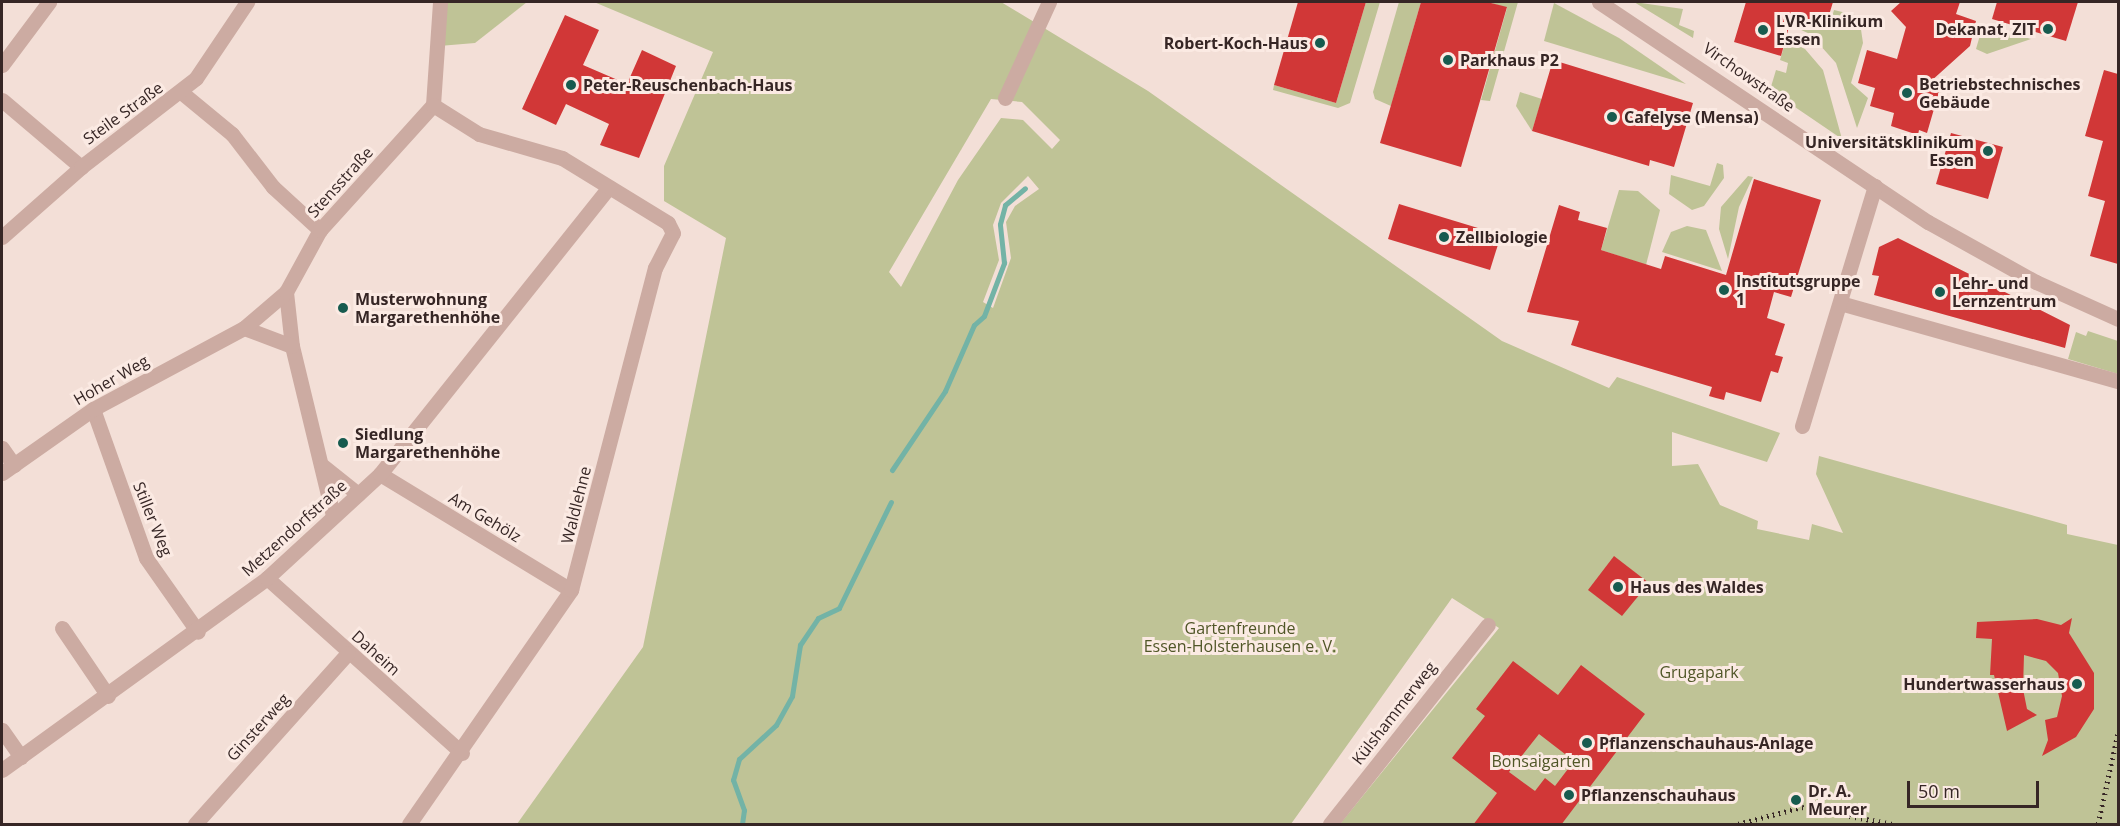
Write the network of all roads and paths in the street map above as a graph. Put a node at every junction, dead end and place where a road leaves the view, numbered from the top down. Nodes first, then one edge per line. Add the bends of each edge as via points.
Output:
1 (50, 2) edge
2 (247, 2) edge
3 (440, 2) edge
4 (1048, 2) edge
5 (1599, 2) edge
6 (2, 65) edge
7 (181, 92) junction
8 (1005, 98) dead end
9 (2, 100) edge
10 (433, 105) junction
11 (81, 167) junction
12 (1875, 186) junction
13 (609, 187) junction
14 (320, 230) junction
15 (2, 237) edge
16 (286, 292) junction
17 (1840, 303) junction
18 (2118, 319) edge
19 (244, 328) junction
20 (292, 346) junction
21 (2118, 381) edge
22 (93, 409) junction
23 (1802, 426) dead end
24 (2, 448) edge
25 (322, 466) junction
26 (8, 469) edge
27 (380, 474) junction
28 (358, 494) junction
29 (333, 516) junction
30 (267, 579) junction
31 (571, 590) junction
32 (1488, 625) dead end
33 (62, 628) dead end
34 (198, 632) junction
35 (348, 653) junction
36 (108, 696) junction
37 (2, 730) edge
38 (462, 753) junction
39 (21, 757) junction
40 (2, 770) edge
41 (195, 825) edge
42 (409, 825) edge
43 (1330, 825) edge

1 - 6 street
2 - 7 street, Steile Straße via 211,60
3 - 10 street
4 - 8 street
5 - 12 street, Virchowstraße
7 - 11 street, Steile Straße
7 - 14 street via 232,134 273,187
9 - 11 street
10 - 13 street via 479,134 562,158
10 - 14 street, Stensstraße
11 - 15 street, Steile Straße
12 - 17 street
12 - 18 street, Virchowstraße via 1991,259
13 - 27 street, Metzendorfstraße
13 - 31 street, Waldlehne via 668,223 673,233 655,268
14 - 16 street, Stensstraße
16 - 19 street, Stensstraße
16 - 20 street
17 - 21 street
17 - 23 street
19 - 20 street
19 - 22 street, Hoher Weg
20 - 25 street
22 - 26 street, Hoher Weg
22 - 34 street, Stiller Weg via 146,558
24 - 26 street
25 - 28 street
25 - 29 street
27 - 28 street, Metzendorfstraße
27 - 31 street, Am Gehölz
28 - 29 street, Metzendorfstraße
29 - 30 street, Metzendorfstraße
30 - 34 street, Metzendorfstraße
30 - 35 street, Daheim
31 - 38 street, Waldlehne
32 - 43 street, Külshammerweg
33 - 36 street
34 - 36 street, Metzendorfstraße
35 - 38 street, Daheim
35 - 41 street, Ginsterweg
36 - 39 street, Metzendorfstraße
37 - 39 street
38 - 42 street, Waldlehne
39 - 40 street, Metzendorfstraße

